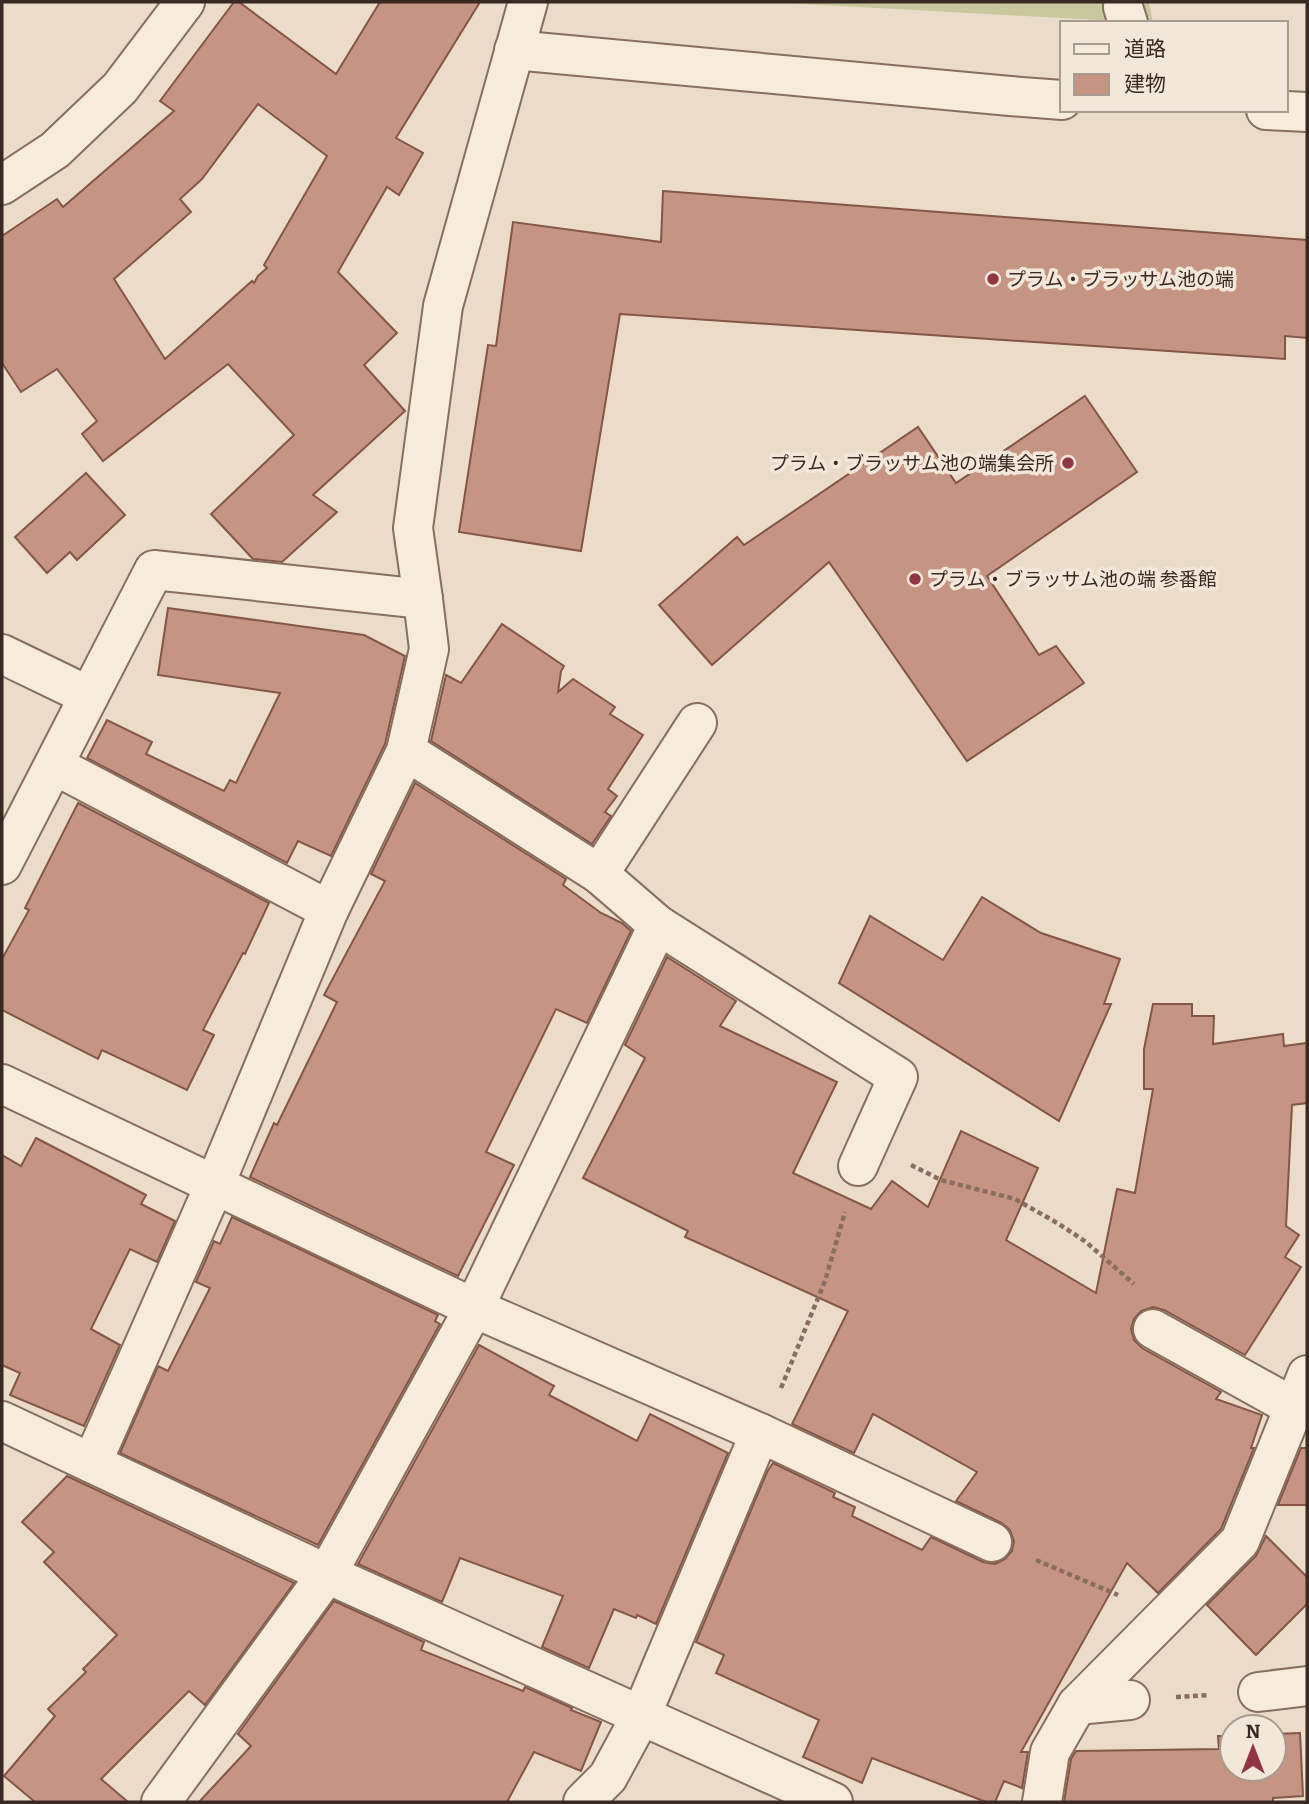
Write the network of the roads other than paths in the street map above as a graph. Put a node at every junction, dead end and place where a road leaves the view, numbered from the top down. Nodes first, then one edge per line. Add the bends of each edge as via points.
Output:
1 (185, 2) edge
2 (528, 2) edge
3 (514, 50) junction
4 (1060, 100) edge
5 (1288, 111) edge
6 (1307, 112) edge
7 (2, 185) edge
8 (423, 599) junction
9 (2, 654) edge
10 (89, 696) junction
11 (697, 723) dead end
12 (406, 751) junction
13 (54, 765) junction
14 (2, 865) edge
15 (598, 874) junction
16 (330, 910) junction
17 (658, 925) junction
18 (2, 1084) edge
19 (859, 1166) road end
20 (215, 1184) junction
21 (474, 1308) junction
22 (1153, 1329) dead end
23 (1301, 1391) edge
24 (2, 1421) edge
25 (760, 1433) junction
26 (92, 1463) junction
27 (992, 1542) road end
28 (327, 1574) junction
29 (1307, 1686) edge
30 (1258, 1692) road end
31 (1130, 1700) road end
32 (1077, 1705) junction
33 (641, 1716) junction
34 (161, 1802) edge
35 (583, 1802) edge
36 (833, 1802) edge
37 (1042, 1802) edge

1 - 7 street via 120,88 55,150
2 - 3 street
3 - 4 street
3 - 8 street via 443,306 413,528
5 - 6 street
8 - 10 street via 154,570
8 - 12 street via 429,649
9 - 10 street
10 - 13 street
11 - 15 street
12 - 15 street
12 - 16 street
13 - 14 street
13 - 16 street
15 - 17 street
16 - 20 street
17 - 19 street via 898,1077
17 - 21 street
18 - 20 street
20 - 21 street
20 - 26 street
21 - 25 street
21 - 28 street
22 - 23 street
23 - 32 street via 1240,1541
24 - 26 street
25 - 27 street
25 - 33 street
26 - 28 street
28 - 33 street
28 - 34 street
29 - 30 street
31 - 32 street
32 - 37 street via 1050,1752
33 - 35 street via 608,1777
33 - 36 street

